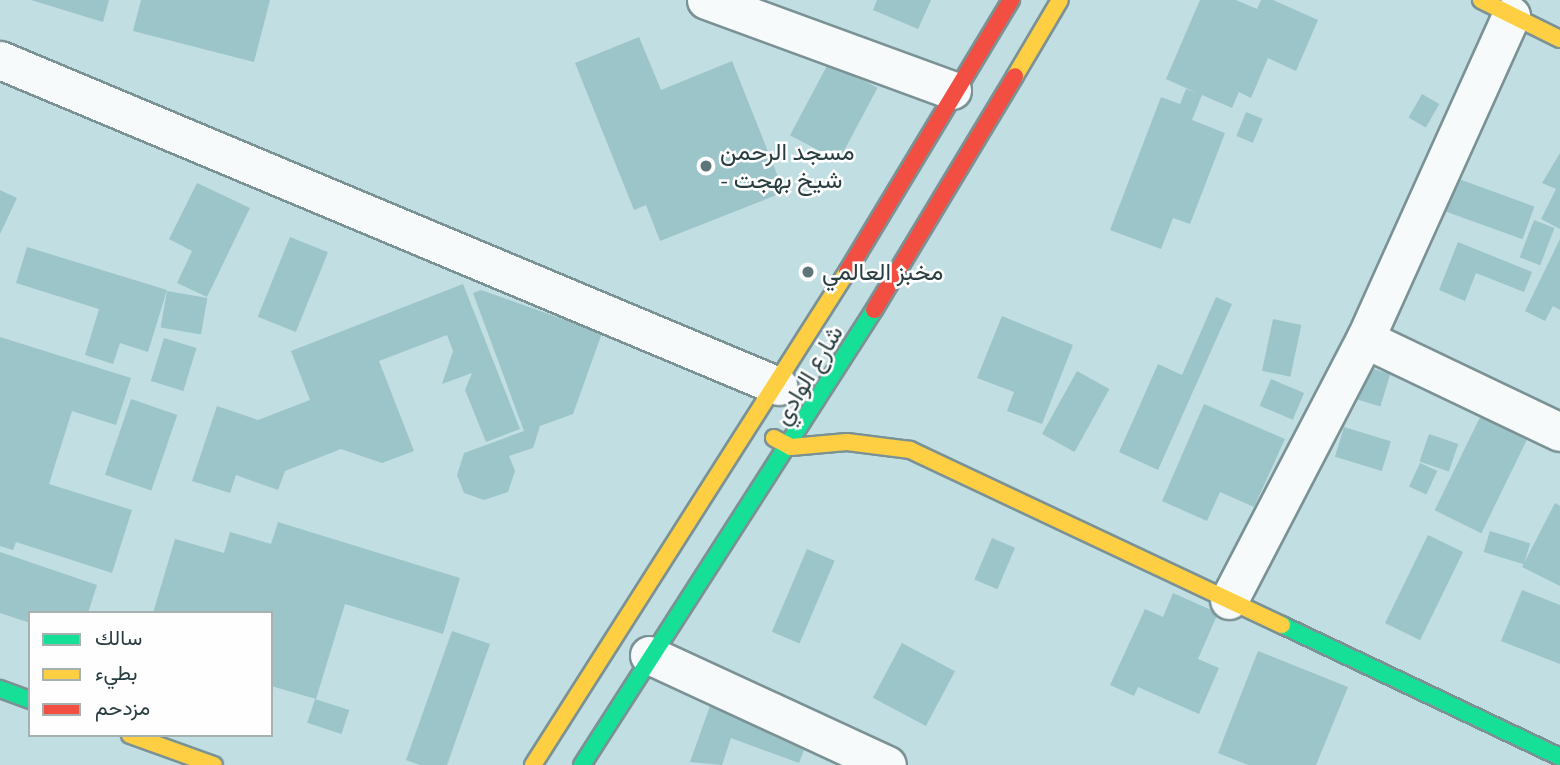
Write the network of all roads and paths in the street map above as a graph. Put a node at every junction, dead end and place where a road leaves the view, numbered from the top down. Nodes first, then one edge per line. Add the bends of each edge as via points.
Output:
1 (706, 0) edge
2 (1011, 0) edge
3 (1060, 0) edge
4 (1496, 7) edge
5 (1560, 39) edge
6 (0, 60) edge
7 (952, 90) junction
8 (1365, 339) junction
9 (778, 386) junction
10 (754, 427) junction
11 (1560, 432) edge
12 (791, 447) junction
13 (1228, 600) junction
14 (649, 655) junction
15 (0, 689) edge
16 (28, 699) edge
17 (136, 737) edge
18 (1554, 759) edge
19 (214, 765) edge
20 (533, 765) edge
21 (582, 765) edge
22 (887, 765) edge

1 - 7 street
2 - 7 main road, شارع الوادي
3 - 12 main road, شارع الوادي
4 - 5 main road
4 - 8 street
6 - 9 street
7 - 9 main road, شارع الوادي
8 - 11 street
8 - 13 street
9 - 10 main road, شارع الوادي
10 - 12 main road
10 - 20 main road, شارع الوادي
12 - 13 main road via 847,442 910,450
12 - 14 main road, شارع الوادي
13 - 18 main road
14 - 21 main road, شارع الوادي
14 - 22 street
15 - 16 main road
17 - 19 main road

